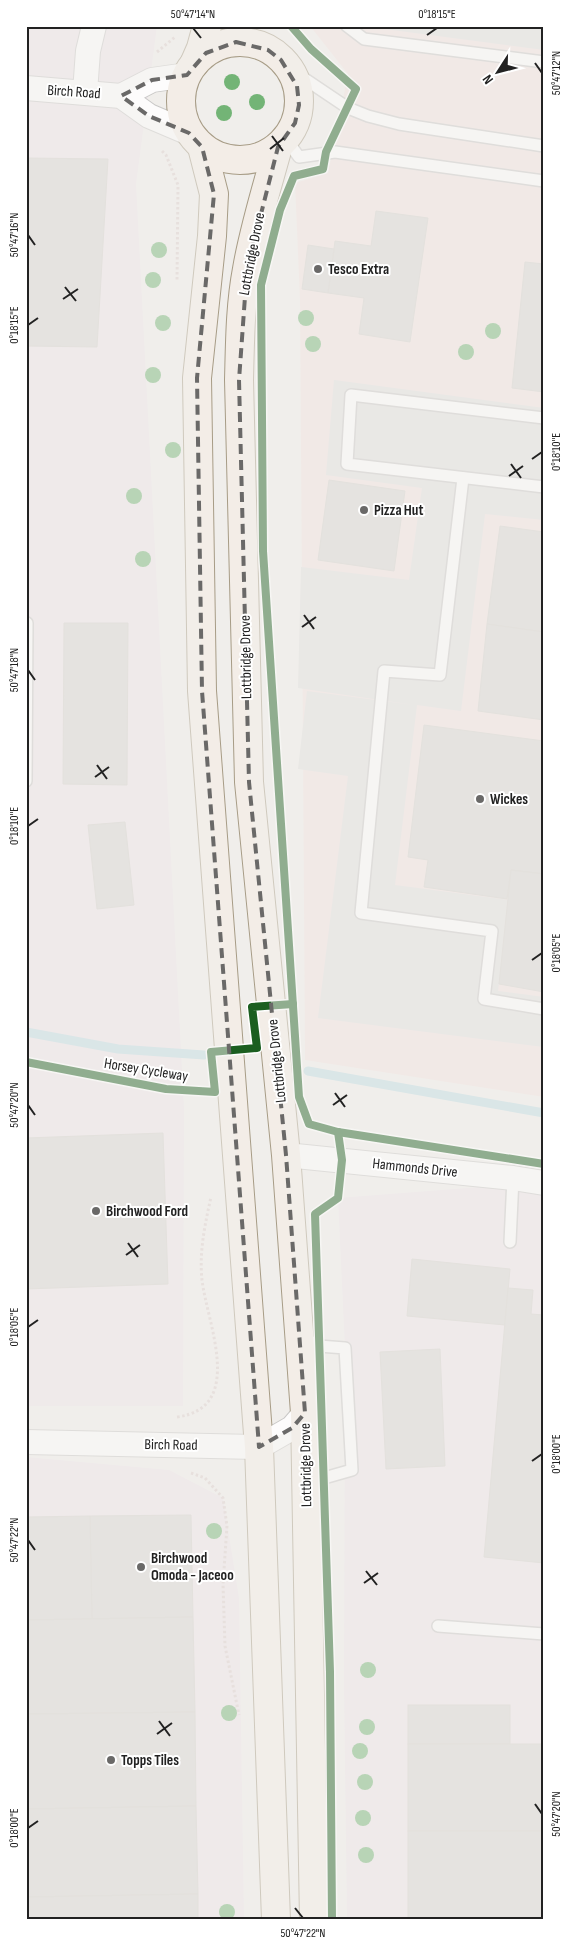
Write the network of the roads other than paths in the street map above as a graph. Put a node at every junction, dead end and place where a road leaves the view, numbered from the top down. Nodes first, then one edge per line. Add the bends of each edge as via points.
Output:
1 (94, 26) edge
2 (207, 26) edge
3 (265, 26) edge
4 (347, 26) edge
5 (544, 62) edge
6 (286, 64) junction
7 (190, 70) junction
8 (26, 88) edge
9 (85, 92) junction
10 (121, 96) junction
11 (196, 140) junction
12 (282, 143) junction
13 (544, 146) edge
14 (544, 181) edge
15 (544, 418) edge
16 (463, 478) junction
17 (544, 487) edge
18 (27, 623) edge
19 (26, 781) edge
20 (544, 1009) edge
21 (286, 1155) junction
22 (513, 1178) junction
23 (544, 1183) edge
24 (510, 1242) dead end
25 (299, 1336) junction
26 (305, 1413) junction
27 (26, 1442) edge
28 (259, 1446) junction
29 (306, 1496) junction
30 (438, 1626) dead end
31 (544, 1634) edge
32 (276, 1920) edge
33 (314, 1920) edge

1 - 9 street via 88,51
2 - 7 main road via 202,48
3 - 6 main road
4 - 5 lane via 364,39
6 - 7 main road via 268,50 236,42 206,53
6 - 12 main road via 297,86 299,105 295,123
6 - 13 lane via 348,108 368,116 399,124
7 - 10 street, Birch Road via 152,80
7 - 11 main road via 181,94 182,114
8 - 9 street, Birch Road
9 - 10 street, Birch Road
10 - 11 street, Birch Road via 149,116
11 - 12 main road via 220,158 240,161 260,158
11 - 28 main road via 214,194 196,378 202,691
12 - 14 lane via 299,158 335,152
12 - 21 main road, Lottbridge Drove via 259,214 247,269 241,316 239,380 249,782
15 - 16 lane via 351,395 346,464
16 - 17 lane
16 - 20 lane via 440,675 384,671 361,912 492,931 484,999
18 - 19 lane
21 - 22 street, Hammonds Drive
21 - 25 main road, Lottbridge Drove
22 - 23 street, Hammonds Drive
22 - 24 lane
25 - 26 main road, Lottbridge Drove
25 - 29 lane via 319,1346 345,1348 352,1470 324,1478
26 - 28 street, Birch Road via 292,1428
26 - 29 main road, Lottbridge Drove
27 - 28 street, Birch Road
28 - 32 main road
29 - 33 main road, Lottbridge Drove
30 - 31 lane

